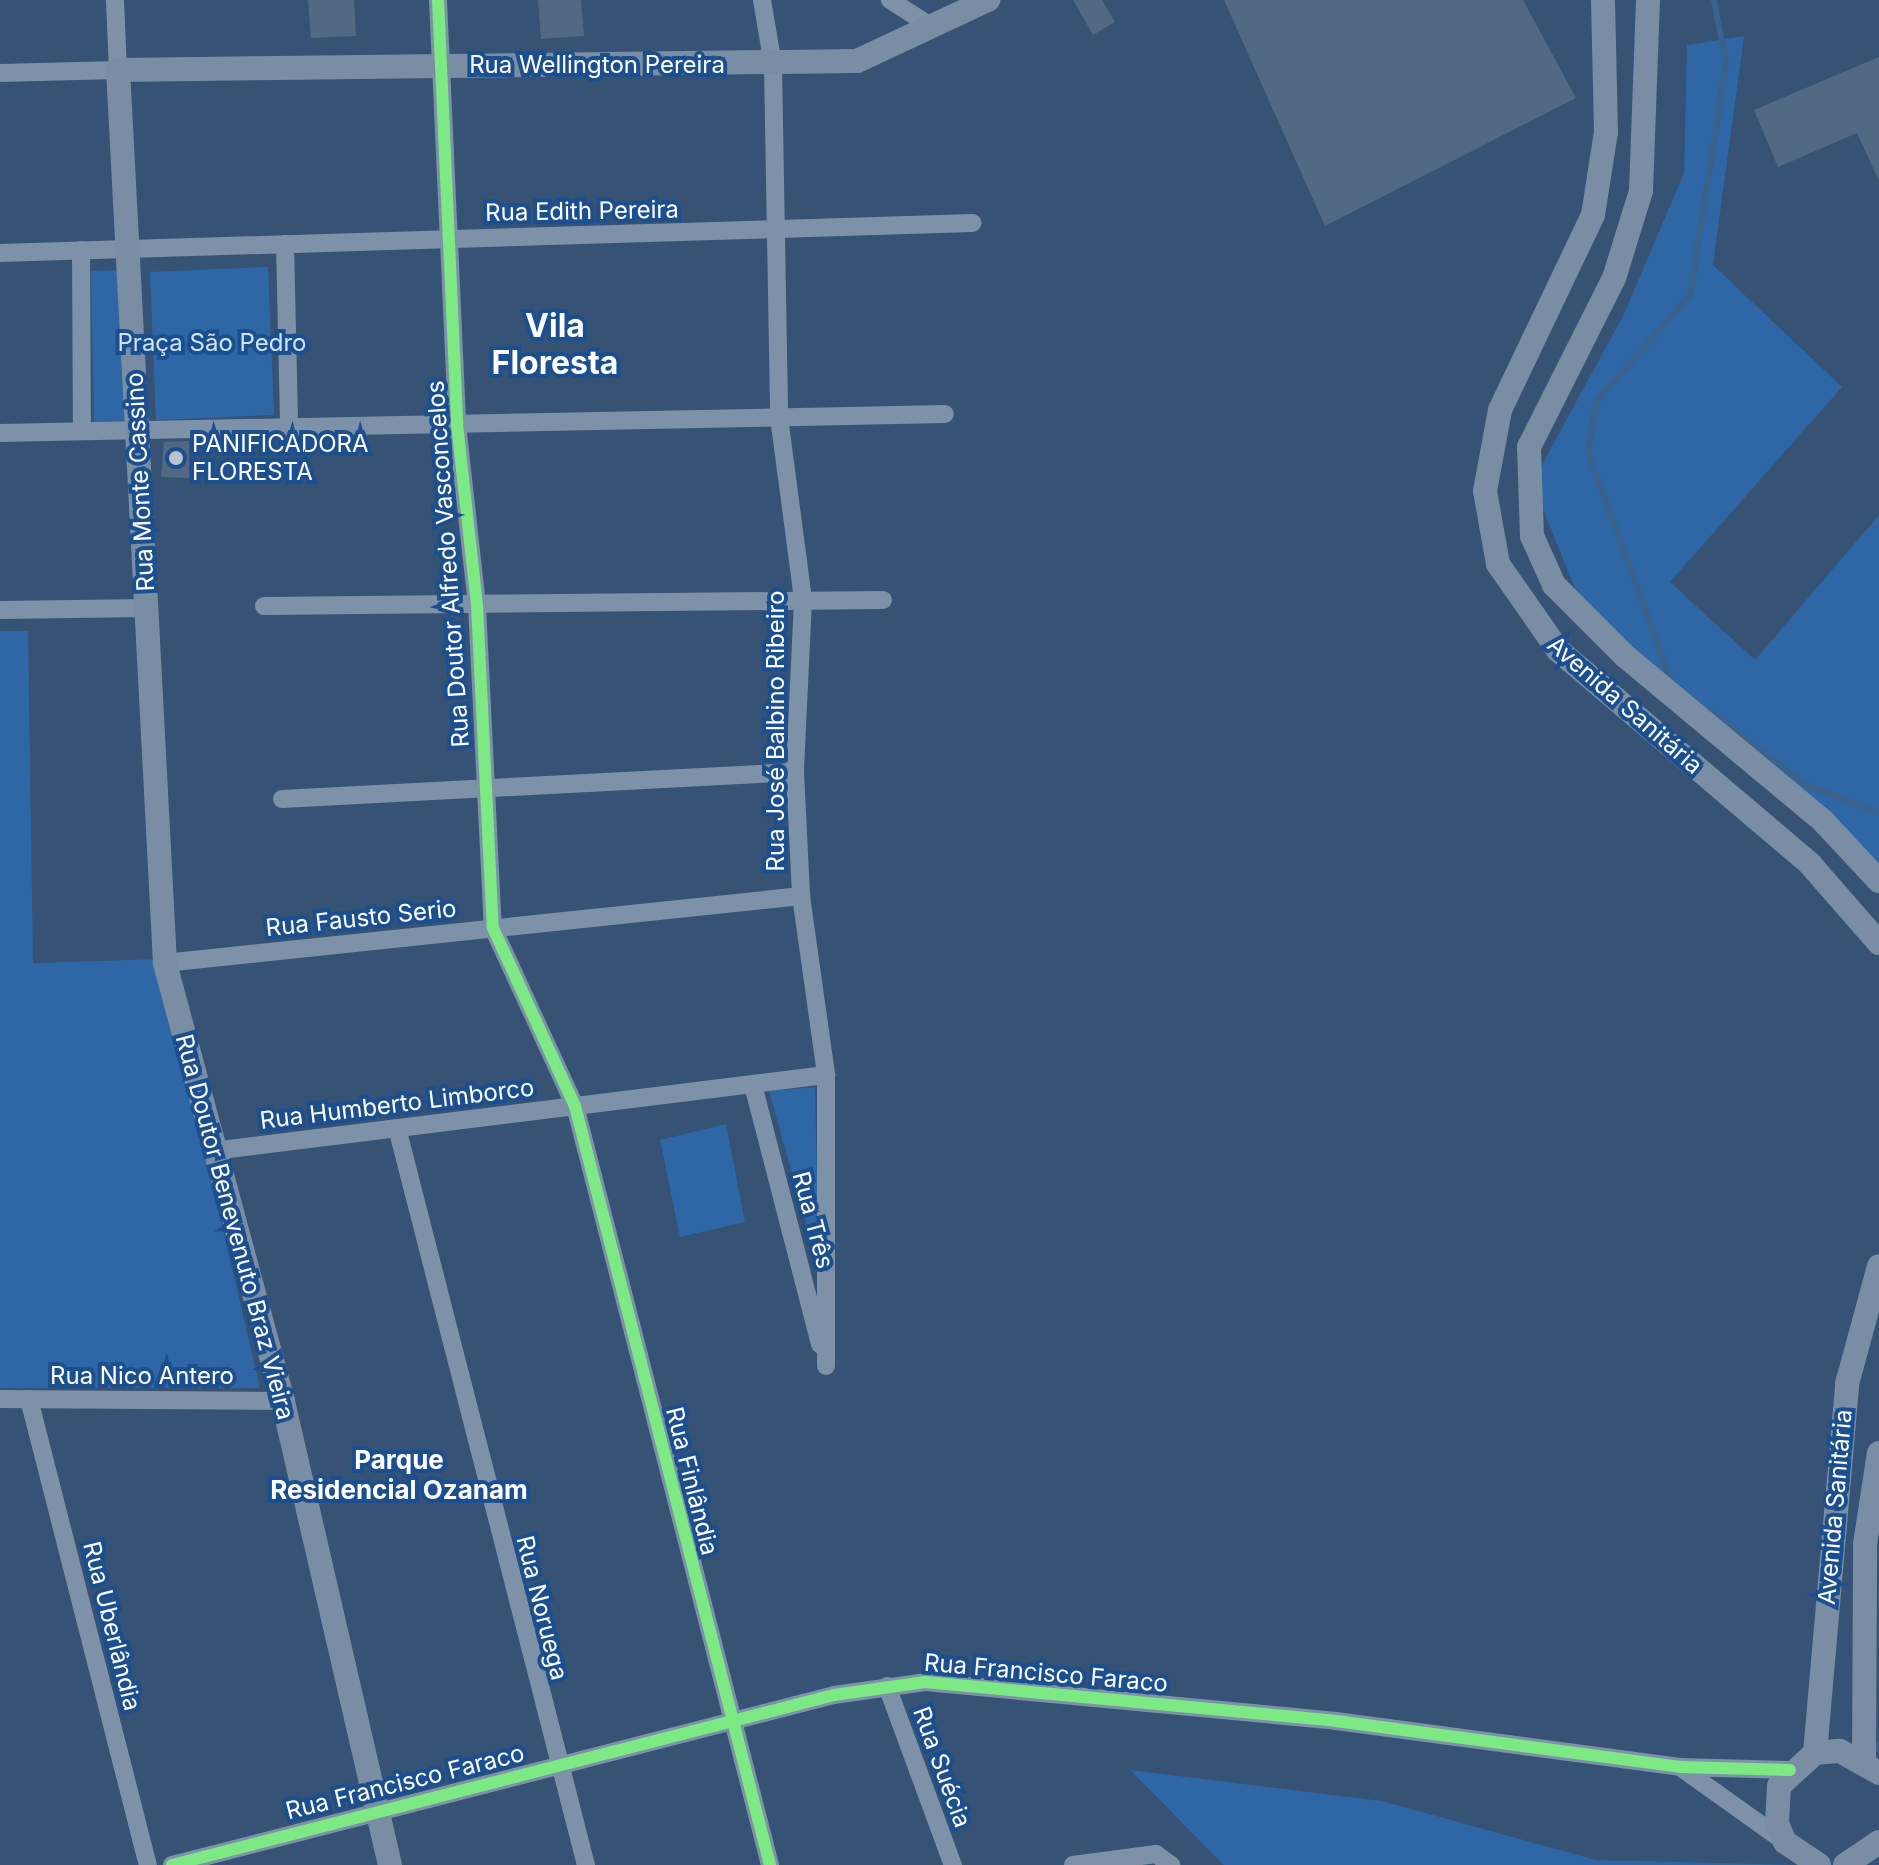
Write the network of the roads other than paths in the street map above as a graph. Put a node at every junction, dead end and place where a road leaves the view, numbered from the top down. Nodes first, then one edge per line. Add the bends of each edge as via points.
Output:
1 (115, 0) edge
2 (438, 0) edge
3 (762, 0) edge
4 (890, 0) edge
5 (988, 0) edge
6 (1603, 0) edge
7 (1648, 0) edge
8 (932, 27) junction
9 (773, 65) junction
10 (440, 66) junction
11 (118, 70) junction
12 (0, 73) edge
13 (973, 223) dead end
14 (778, 230) junction
15 (449, 239) junction
16 (285, 244) junction
17 (128, 249) junction
18 (81, 250) junction
19 (0, 253) edge
20 (945, 414) dead end
21 (779, 417) junction
22 (457, 424) junction
23 (289, 427) junction
24 (137, 430) junction
25 (82, 431) junction
26 (0, 433) edge
27 (803, 600) junction
28 (883, 600) dead end
29 (477, 605) junction
30 (264, 606) dead end
31 (147, 608) junction
32 (0, 610) edge
33 (795, 772) junction
34 (487, 789) junction
35 (282, 799) dead end
36 (1879, 881) edge
37 (801, 896) junction
38 (493, 928) junction
39 (1879, 943) edge
40 (165, 963) junction
41 (826, 1075) junction
42 (753, 1085) junction
43 (575, 1106) junction
44 (397, 1128) junction
45 (213, 1151) junction
46 (1879, 1266) edge
47 (826, 1366) joint
48 (0, 1399) edge
49 (29, 1399) junction
50 (283, 1401) junction
51 (1879, 1453) edge
52 (887, 1686) junction
53 (729, 1722) junction
54 (1815, 1753) junction
55 (557, 1766) junction
56 (1872, 1766) edge
57 (1680, 1767) junction
58 (1790, 1770) junction
59 (374, 1813) junction
60 (1785, 1842) junction
61 (148, 1865) edge
62 (172, 1865) edge
63 (390, 1865) edge
64 (586, 1865) edge
65 (770, 1865) edge
66 (953, 1865) edge
67 (1073, 1865) edge
68 (1171, 1865) edge
69 (1819, 1865) edge

1 - 11 street, Rua Monte Cassino
2 - 10 street, Rua Doutor Alfredo Vasconcelos
3 - 9 street, Rua José Balbino Ribeiro
4 - 8 street
5 - 8 street, Rua Wellington Pereira
6 - 39 street, Avenida Sanitária via 1606,132 1593,215 1500,410 1485,491 1498,564 1558,650 1810,864
7 - 36 street, Avenida Sanitária via 1641,191 1614,278 1529,447 1532,536 1554,585 1625,656 1823,821
8 - 9 street, Rua Wellington Pereira via 857,61
9 - 10 street, Rua Wellington Pereira
9 - 14 street, Rua José Balbino Ribeiro
10 - 11 street, Rua Wellington Pereira
10 - 15 street, Rua Doutor Alfredo Vasconcelos
11 - 12 street, Rua Wellington Pereira
11 - 17 street, Rua Monte Cassino
13 - 14 street, Rua Edith Pereira
14 - 15 street, Rua Edith Pereira
14 - 21 street, Rua José Balbino Ribeiro
15 - 16 street, Rua Edith Pereira
15 - 22 street, Rua Doutor Alfredo Vasconcelos
16 - 17 street, Rua Edith Pereira
16 - 23 street
17 - 18 street, Rua Edith Pereira
17 - 24 street, Rua Monte Cassino
18 - 19 street, Rua Edith Pereira
18 - 25 street
20 - 21 street
21 - 22 street
21 - 27 street, Rua José Balbino Ribeiro
22 - 23 street
22 - 29 street, Rua Doutor Alfredo Vasconcelos
23 - 24 street
24 - 25 street
24 - 31 street, Rua Monte Cassino
25 - 26 street
27 - 28 street
27 - 29 street
27 - 33 street, Rua José Balbino Ribeiro
29 - 30 street
29 - 34 street, Rua Doutor Alfredo Vasconcelos
31 - 32 street
31 - 40 street, Rua Monte Cassino
33 - 34 street
33 - 37 street, Rua José Balbino Ribeiro
34 - 35 street
34 - 38 street, Rua Doutor Alfredo Vasconcelos
37 - 38 street, Rua Fausto Serio
37 - 41 street, Rua José Balbino Ribeiro
38 - 40 street, Rua Fausto Serio
38 - 43 street, Rua Doutor Alfredo Vasconcelos
40 - 45 street, Rua Doutor Benevenuto Braz Vieira
41 - 42 street, Rua Humberto Limborco
41 - 47 street, Rua José Balbino Ribeiro
42 - 43 street, Rua Humberto Limborco
42 - 47 street, Rua Três
43 - 44 street, Rua Humberto Limborco
43 - 53 street, Rua Finlândia
44 - 45 street, Rua Humberto Limborco
44 - 55 street, Rua Noruega
45 - 50 street, Rua Doutor Benevenuto Braz Vieira
46 - 54 street, Avenida Sanitária via 1847,1384
48 - 49 street, Rua Nico Antero
49 - 50 street, Rua Nico Antero
49 - 61 street, Rua Uberlândia
50 - 59 street, Rua Doutor Benevenuto Braz Vieira
51 - 56 street, Avenida Sanitária via 1865,1544
52 - 53 street, Rua Francisco Faraco
52 - 57 street, Rua Francisco Faraco via 925,1682 1336,1721
52 - 66 street, Rua Suécia
53 - 55 street, Rua Francisco Faraco
53 - 65 street, Rua Finlândia
54 - 56 street
54 - 58 street
55 - 59 street, Rua Francisco Faraco
55 - 64 street, Rua Noruega
57 - 58 street, Rua Francisco Faraco
57 - 60 street, Rua Francisco Faraco
58 - 60 street via 1775,1805
59 - 62 street, Rua Francisco Faraco
59 - 63 street, Rua Doutor Benevenuto Braz Vieira
60 - 69 street
67 - 68 street via 1156,1854

